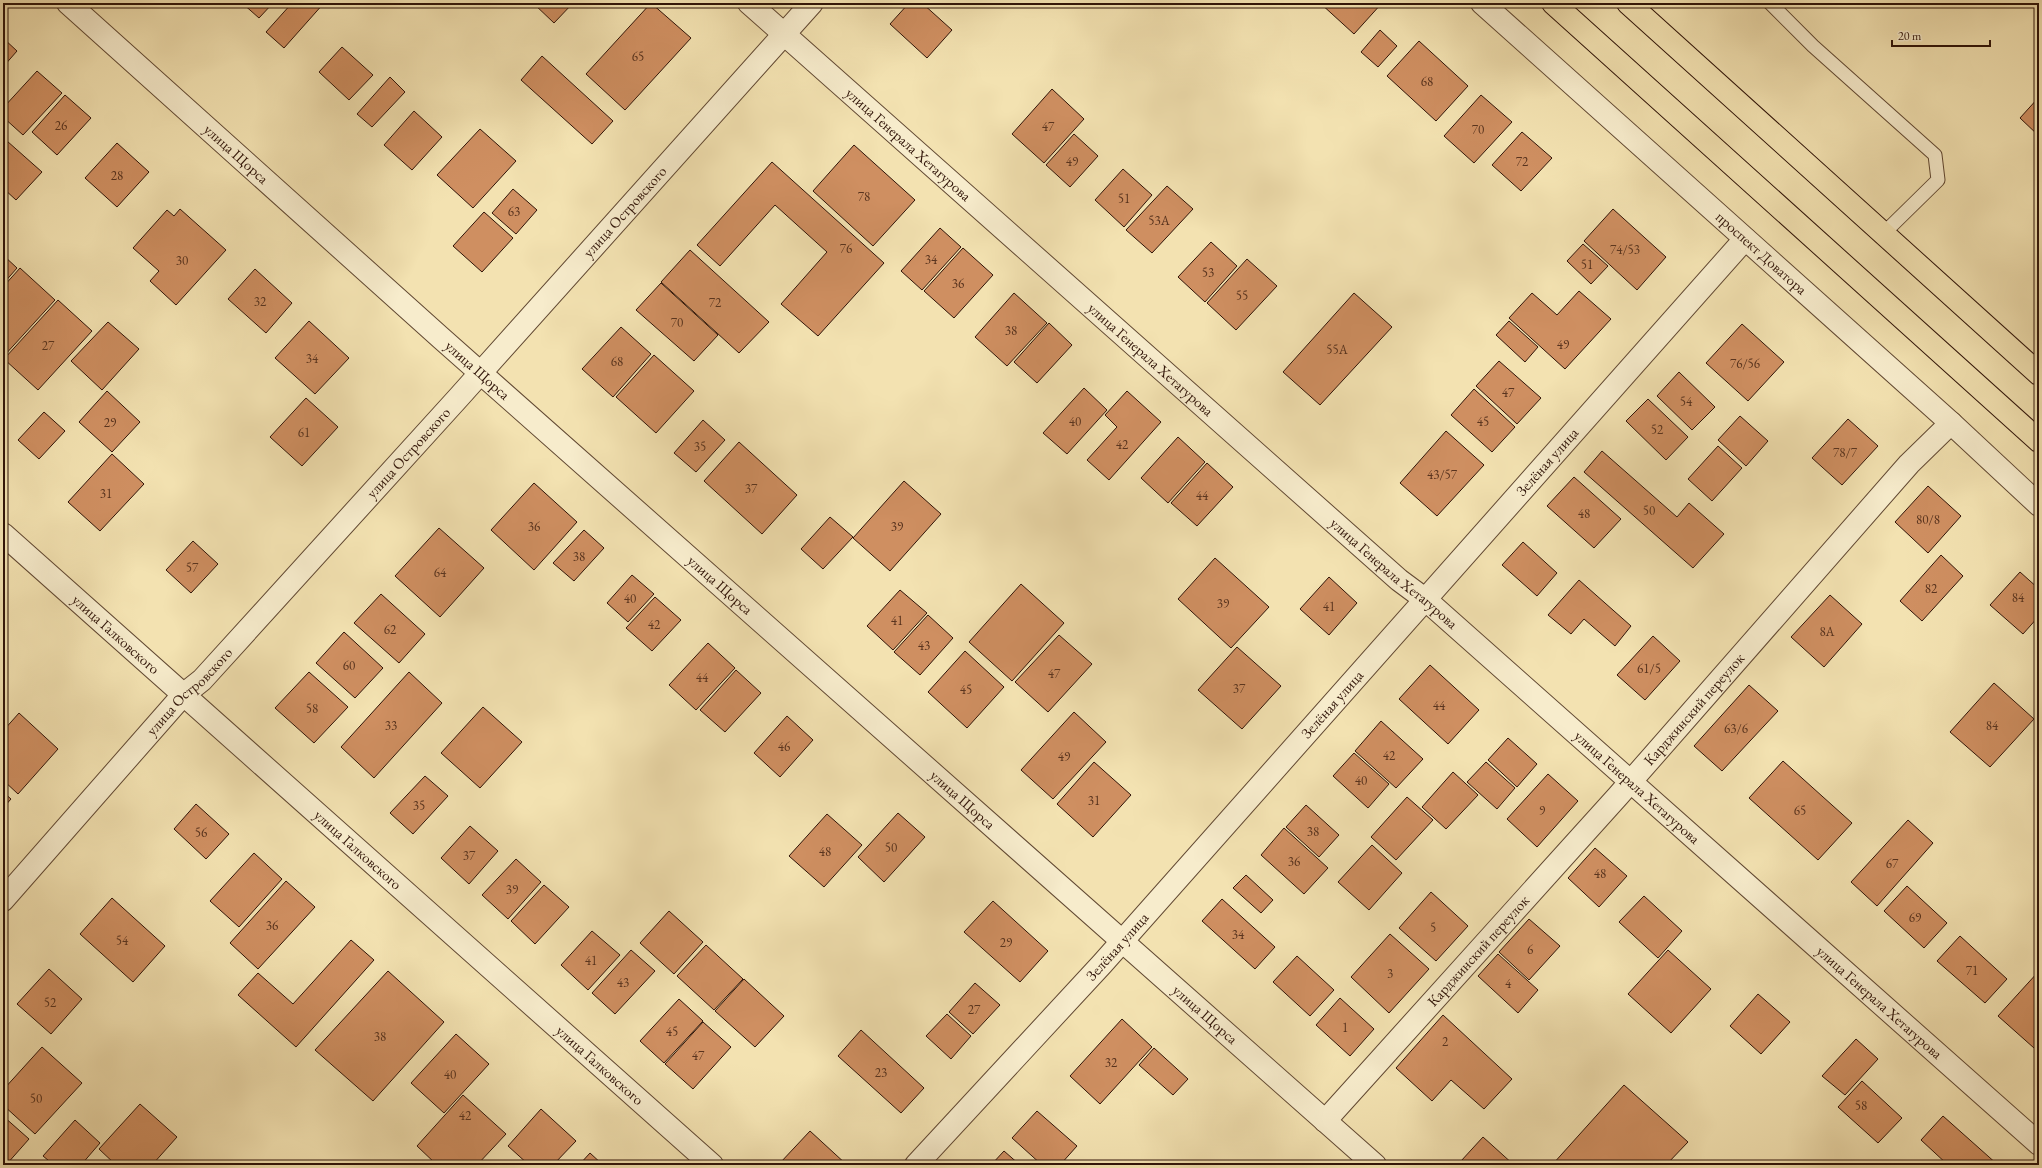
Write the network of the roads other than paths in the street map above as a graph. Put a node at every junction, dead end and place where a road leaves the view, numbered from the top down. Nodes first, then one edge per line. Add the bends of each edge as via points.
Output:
1 (68, 3) edge
2 (749, 3) edge
3 (812, 3) edge
4 (1482, 3) edge
5 (1553, 3) edge
6 (1628, 3) edge
7 (1770, 3) edge
8 (784, 34) junction
9 (1882, 234) junction
10 (1745, 239) junction
11 (480, 372) junction
12 (2039, 374) edge
13 (1951, 423) junction
14 (2039, 441) edge
15 (2039, 505) edge
16 (3, 534) edge
17 (1426, 600) junction
18 (183, 695) junction
19 (1631, 782) junction
20 (3, 900) edge
21 (1121, 942) junction
22 (1325, 1121) junction
23 (2039, 1144) edge
24 (712, 1165) edge
25 (916, 1165) edge
26 (1375, 1165) edge

1 - 11 street, улица Щорса
2 - 8 street, улица Генерала Хетагурова
3 - 8 street, улица Островского
4 - 10 street, проспект Доватора
5 - 14 main road
6 - 9 main road
7 - 9 lane via 1813,46 1934,155 1938,180
8 - 11 street, улица Островского
8 - 17 street, улица Генерала Хетагурова via 1399,580
9 - 12 main road
10 - 13 street, проспект Доватора
10 - 17 street, Зелёная улица
11 - 18 street, улица Островского via 202,680
11 - 21 street, улица Щорса via 1096,917
13 - 15 street, проспект Доватора
13 - 19 street, Карджинский переулок via 1909,464
16 - 18 street, улица Галковского
17 - 19 street, улица Генерала Хетагурова
17 - 21 street, Зелёная улица
18 - 20 street, улица Островского
18 - 24 street, улица Галковского
19 - 22 street, Карджинский переулок
19 - 23 street, улица Генерала Хетагурова
21 - 22 street, улица Щорса
21 - 25 street, Зелёная улица
22 - 26 street, улица Щорса

